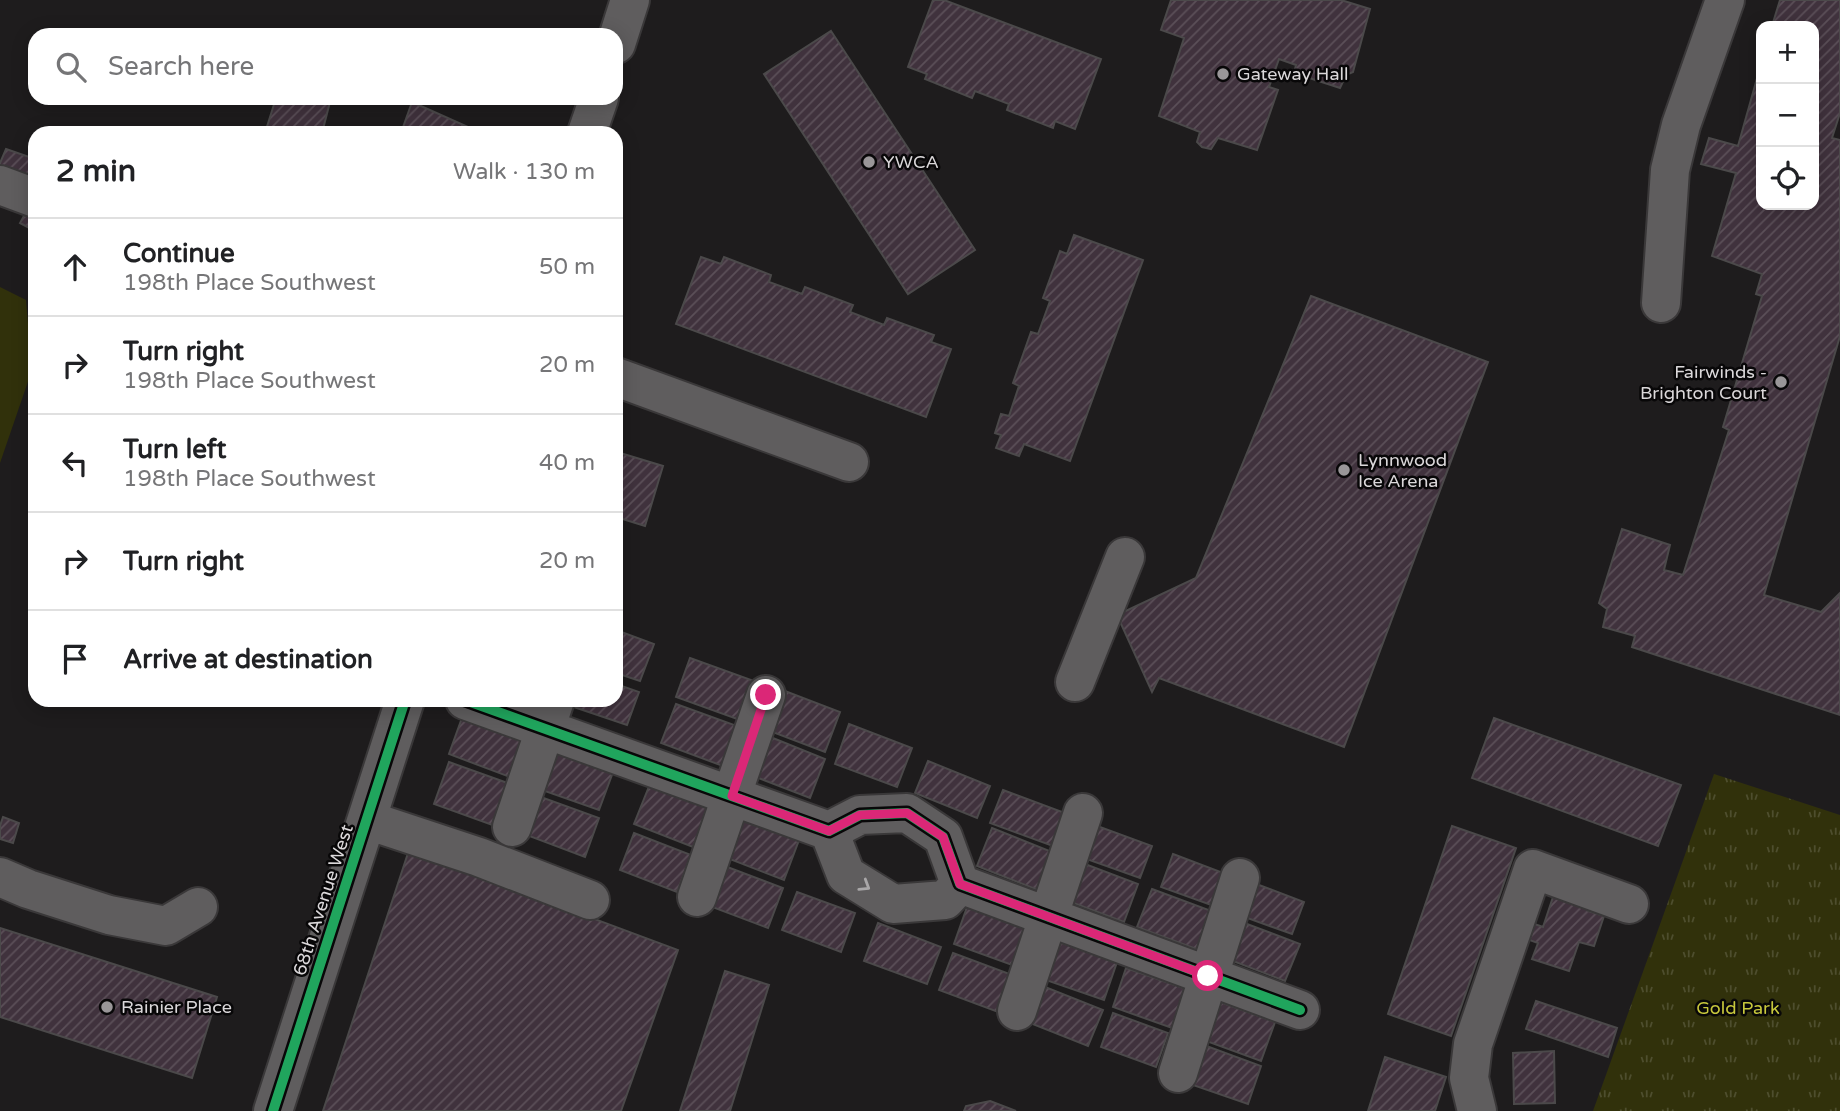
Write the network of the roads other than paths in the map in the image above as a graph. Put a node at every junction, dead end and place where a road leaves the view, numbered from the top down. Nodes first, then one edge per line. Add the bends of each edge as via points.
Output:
1 (630, 0) edge
2 (1725, 0) edge
3 (621, 28) edge
4 (596, 105) edge
5 (589, 126) edge
6 (0, 185) edge
7 (28, 195) edge
8 (1661, 303) dead end
9 (623, 380) edge
10 (849, 462) dead end
11 (1125, 557) dead end
12 (1075, 681) dead end
13 (766, 695) dead end
14 (403, 707) edge
15 (508, 707) edge
16 (550, 714) edge
17 (732, 796) junction
18 (1083, 813) dead end
19 (367, 820) junction
20 (512, 827) dead end
21 (829, 831) junction
22 (0, 877) edge
23 (1240, 878) dead end
24 (960, 884) junction
25 (697, 897) dead end
26 (590, 900) dead end
27 (1629, 904) dead end
28 (198, 907) dead end
29 (1048, 916) junction
30 (1208, 976) junction
31 (1300, 1010) dead end
32 (1017, 1011) dead end
33 (1178, 1073) dead end
34 (273, 1111) edge
35 (1477, 1111) edge

1 - 3 street
2 - 8 street via 1670,170
4 - 5 street
6 - 7 street
9 - 10 street
11 - 12 street
13 - 17 street
14 - 19 street, 68th Avenue West
15 - 16 street
16 - 17 street
16 - 20 street
17 - 21 street
17 - 25 street
18 - 29 street
19 - 26 street
19 - 34 street, 68th Avenue West
21 - 24 street via 860,815 907,813 943,837
21 -> 24 street via 846,875 893,904 945,900
22 - 28 street via 109,915 166,926
23 - 30 street
24 - 29 street
27 - 35 street via 1533,870 1473,1044 1469,1078
29 - 30 street
29 - 32 street
30 - 31 street
30 - 33 street

